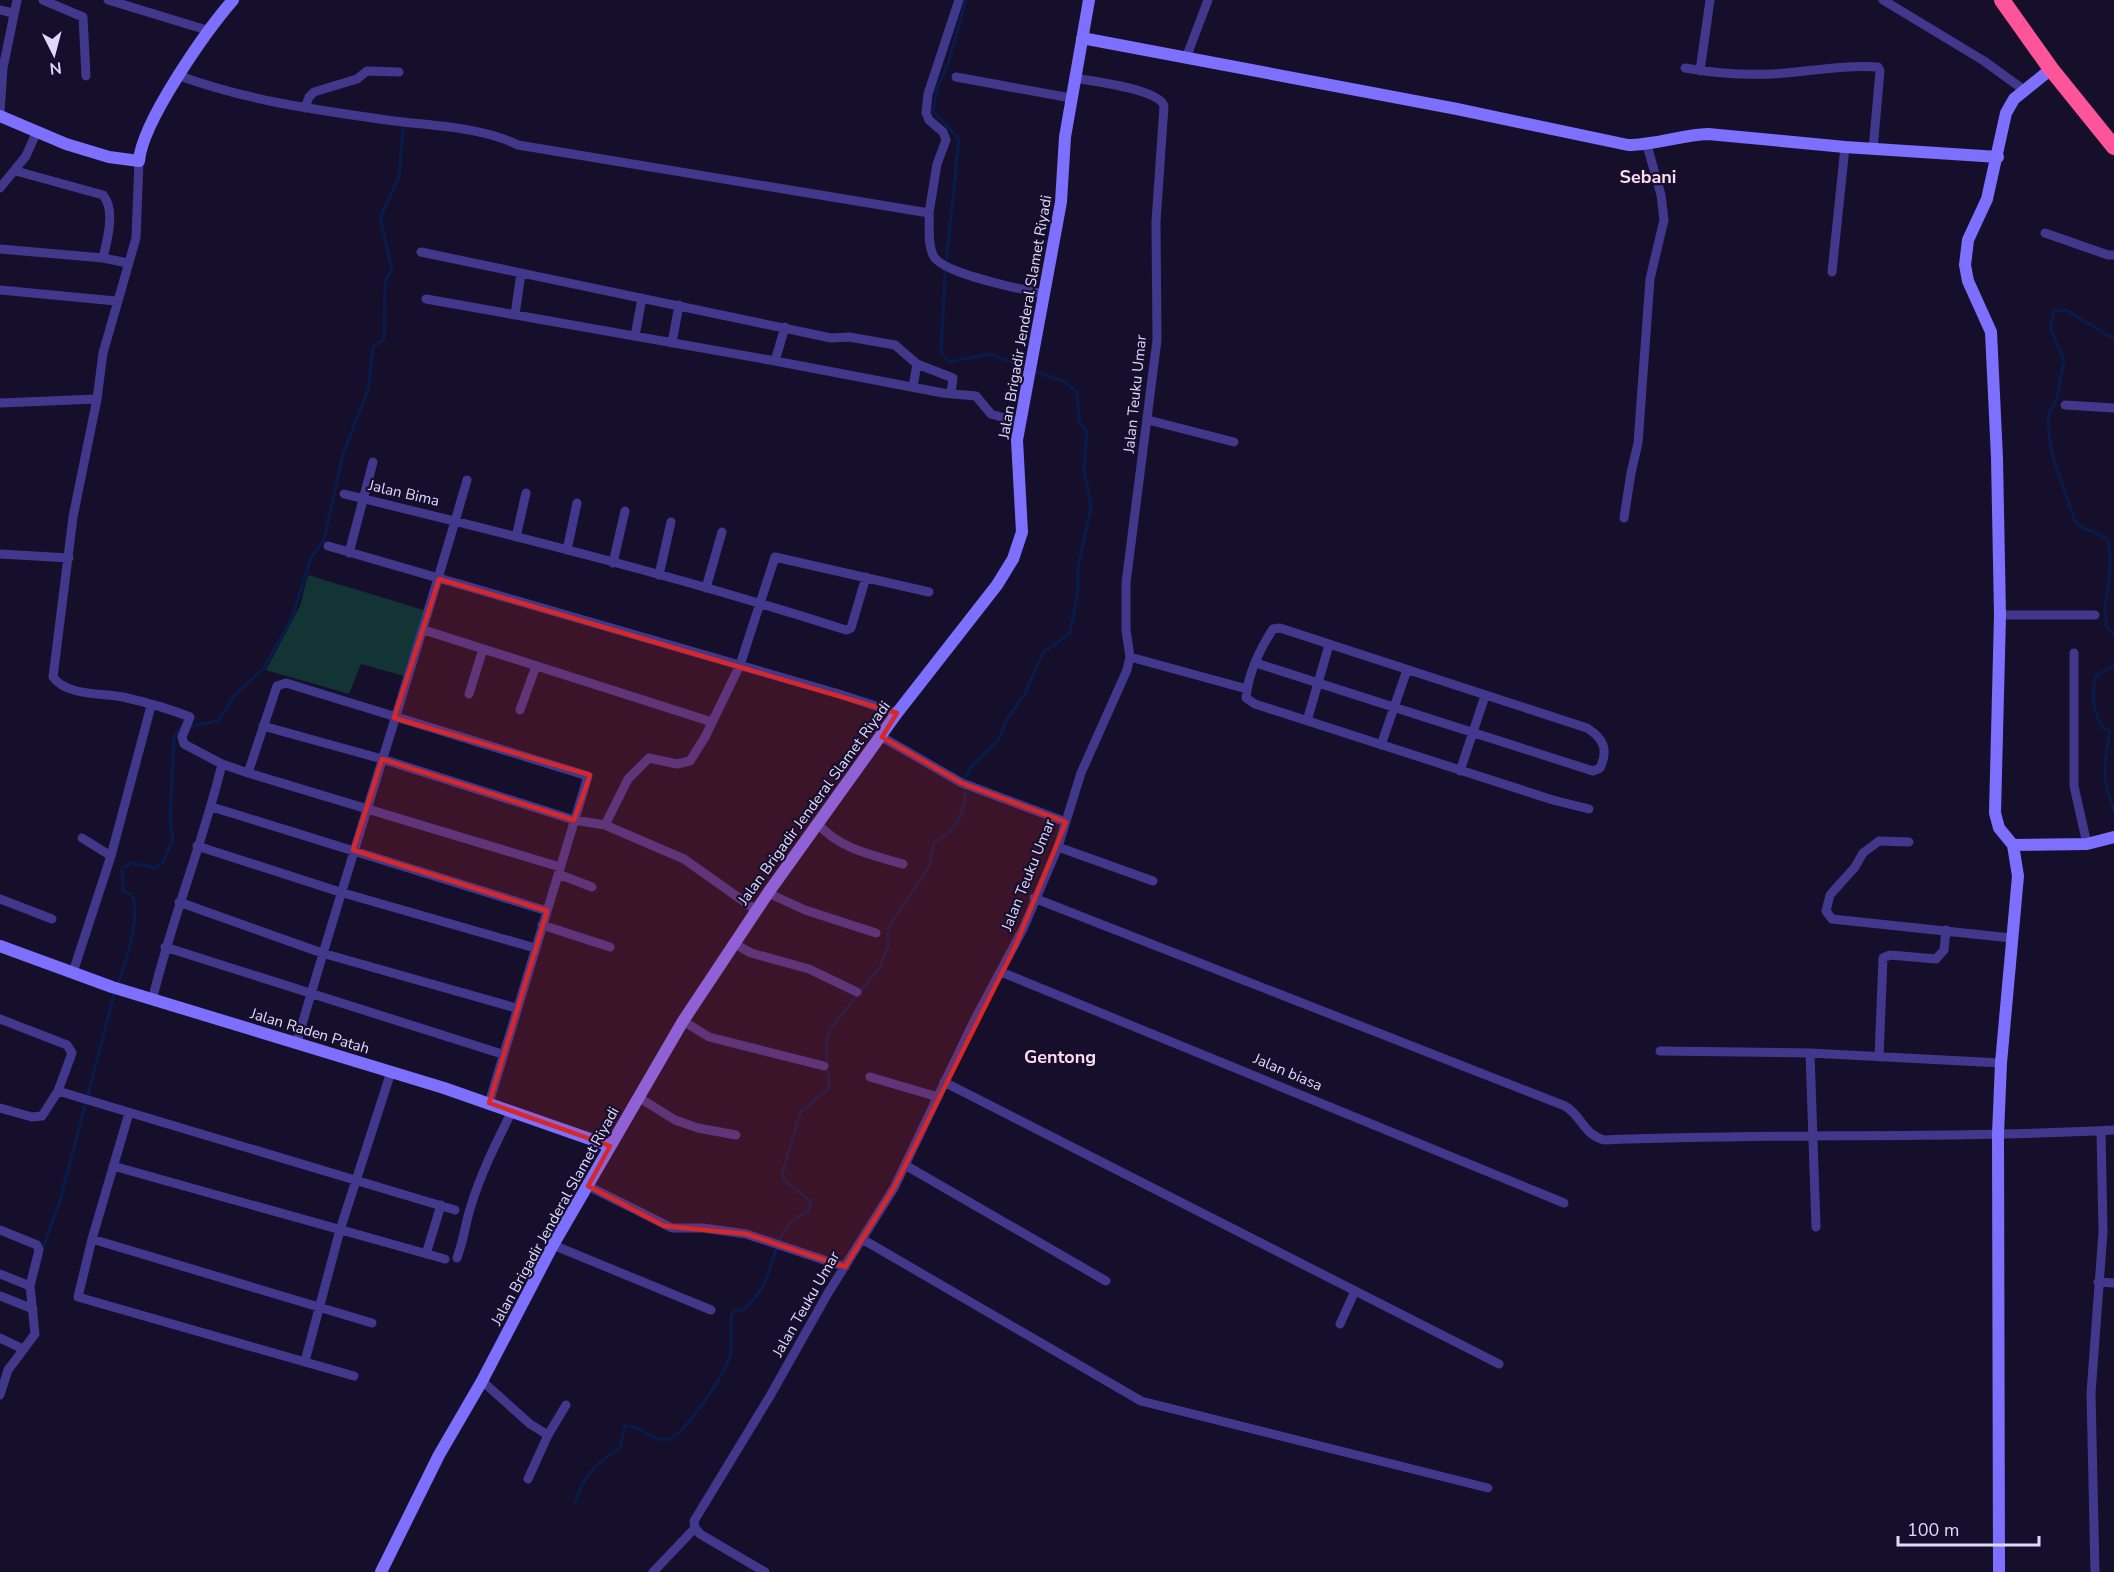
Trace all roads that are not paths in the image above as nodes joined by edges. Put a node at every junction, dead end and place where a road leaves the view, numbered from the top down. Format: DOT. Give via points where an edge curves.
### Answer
graph roads {
  1 [pos="17,0"];
  2 [pos="42,0"];
  3 [pos="108,0"];
  4 [pos="959,0"];
  5 [pos="1089,0"];
  6 [pos="1208,0"];
  7 [pos="1710,0"];
  8 [pos="1883,0"];
  9 [pos="2002,0"];
  10 [pos="228,1"];
  11 [pos="0,10"];
  12 [pos="13,14"];
  13 [pos="210,31"];
  14 [pos="1082,38"];
  15 [pos="1186,58"];
  16 [pos="1685,68"];
  17 [pos="2051,69"];
  18 [pos="1700,71"];
  19 [pos="399,72"];
  20 [pos="86,76"];
  21 [pos="180,76"];
  22 [pos="956,77"];
  23 [pos="1074,78"];
  24 [pos="2024,90"];
  25 [pos="1071,98"];
  26 [pos="304,108"];
  27 [pos="0,114"];
  28 [pos="37,131"];
  29 [pos="1647,145"];
  30 [pos="1845,147"];
  31 [pos="2114,147"];
  32 [pos="1873,148"];
  33 [pos="1998,157"];
  34 [pos="139,161"];
  35 [pos="16,171"];
  36 [pos="0,188"];
  37 [pos="929,213"];
  38 [pos="2046,233"];
  39 [pos="0,249"];
  40 [pos="421,252"];
  41 [pos="2114,255"];
  42 [pos="103,258"];
  43 [pos="128,263"];
  44 [pos="1832,272"];
  45 [pos="521,273"];
  46 [pos="0,290"];
  47 [pos="1043,294"];
  48 [pos="642,298"];
  49 [pos="426,299"];
  50 [pos="116,301"];
  51 [pos="679,306"];
  52 [pos="515,315"];
  53 [pos="785,327"];
  54 [pos="635,336"];
  55 [pos="672,343"];
  56 [pos="775,361"];
  57 [pos="917,364"];
  58 [pos="913,387"];
  59 [pos="951,394"];
  60 [pos="97,399"];
  61 [pos="0,403"];
  62 [pos="2065,405"];
  63 [pos="2114,408"];
  64 [pos="1148,420"];
  65 [pos="1020,423"];
  66 [pos="1234,442"];
  67 [pos="374,462"];
  68 [pos="467,480"];
  69 [pos="525,493"];
  70 [pos="344,494"];
  71 [pos="365,499"];
  72 [pos="578,503"];
  73 [pos="625,511"];
  74 [pos="1624,518"];
  75 [pos="456,520"];
  76 [pos="671,522"];
  77 [pos="722,532"];
  78 [pos="516,537"];
  79 [pos="328,546"];
  80 [pos="567,550"];
  81 [pos="349,553"];
  82 [pos="0,554"];
  83 [pos="69,558"];
  84 [pos="613,563"];
  85 [pos="659,575"];
  86 [pos="866,577"];
  87 [pos="439,579"];
  88 [pos="706,588"];
  89 [pos="929,592"];
  90 [pos="759,602"];
  91 [pos="2000,615"];
  92 [pos="2095,615"];
  93 [pos="424,630"];
  94 [pos="1329,645"];
  95 [pos="483,649"];
  96 [pos="2074,653"];
  97 [pos="1130,657"];
  98 [pos="1256,663"];
  99 [pos="740,665"];
  100 [pos="536,666"];
  101 [pos="1407,670"];
  102 [pos="1318,682"];
  103 [pos="1247,689"];
  104 [pos="469,694"];
  105 [pos="1485,696"];
  106 [pos="151,706"];
  107 [pos="1394,706"];
  108 [pos="520,710"];
  109 [pos="897,714"];
  110 [pos="394,718"];
  111 [pos="1306,721"];
  112 [pos="712,722"];
  113 [pos="263,726"];
  114 [pos="1474,732"];
  115 [pos="882,737"];
  116 [pos="1381,745"];
  117 [pos="382,759"];
  118 [pos="222,764"];
  119 [pos="1460,771"];
  120 [pos="248,773"];
  121 [pos="212,807"];
  122 [pos="1589,809"];
  123 [pos="366,810"];
  124 [pos="574,820"];
  125 [pos="1066,822"];
  126 [pos="818,824"];
  127 [pos="605,825"];
  128 [pos="2114,837"];
  129 [pos="82,838"];
  130 [pos="1908,842"];
  131 [pos="2087,844"];
  132 [pos="2013,845"];
  133 [pos="197,846"];
  134 [pos="1058,847"];
  135 [pos="353,850"];
  136 [pos="111,856"];
  137 [pos="903,864"];
  138 [pos="559,871"];
  139 [pos="1153,881"];
  140 [pos="592,887"];
  141 [pos="340,892"];
  142 [pos="768,893"];
  143 [pos="1034,898"];
  144 [pos="0,899"];
  145 [pos="179,902"];
  146 [pos="756,910"];
  147 [pos="547,911"];
  148 [pos="52,919"];
  149 [pos="542,926"];
  150 [pos="1946,930"];
  151 [pos="876,933"];
  152 [pos="2011,938"];
  153 [pos="733,943"];
  154 [pos="0,946"];
  155 [pos="610,946"];
  156 [pos="165,947"];
  157 [pos="535,948"];
  158 [pos="322,953"];
  159 [pos="73,972"];
  160 [pos="1001,972"];
  161 [pos="857,992"];
  162 [pos="311,993"];
  163 [pos="153,997"];
  164 [pos="516,1008"];
  165 [pos="0,1019"];
  166 [pos="683,1021"];
  167 [pos="297,1042"];
  168 [pos="1660,1051"];
  169 [pos="1810,1053"];
  170 [pos="502,1054"];
  171 [pos="1879,1057"];
  172 [pos="2001,1063"];
  173 [pos="824,1066"];
  174 [pos="391,1072"];
  175 [pos="870,1077"];
  176 [pos="944,1082"];
  177 [pos="58,1091"];
  178 [pos="638,1097"];
  179 [pos="938,1097"];
  180 [pos="489,1103"];
  181 [pos="0,1108"];
  182 [pos="512,1111"];
  183 [pos="129,1113"];
  184 [pos="2114,1130"];
  185 [pos="2101,1131"];
  186 [pos="1998,1134"];
  187 [pos="736,1135"];
  188 [pos="1812,1135"];
  189 [pos="610,1146"];
  190 [pos="905,1165"];
  191 [pos="113,1166"];
  192 [pos="356,1179"];
  193 [pos="588,1186"];
  194 [pos="1564,1203"];
  195 [pos="441,1205"];
  196 [pos="455,1210"];
  197 [pos="1816,1227"];
  198 [pos="0,1230"];
  199 [pos="340,1230"];
  200 [pos="2103,1232"];
  201 [pos="2114,1232"];
  202 [pos="92,1239"];
  203 [pos="862,1239"];
  204 [pos="553,1245"];
  205 [pos="426,1254"];
  206 [pos="457,1258"];
  207 [pos="445,1259"];
  208 [pos="845,1267"];
  209 [pos="0,1274"];
  210 [pos="1106,1281"];
  211 [pos="2098,1282"];
  212 [pos="2114,1283"];
  213 [pos="30,1286"];
  214 [pos="1355,1290"];
  215 [pos="0,1296"];
  216 [pos="318,1306"];
  217 [pos="33,1309"];
  218 [pos="711,1310"];
  219 [pos="372,1323"];
  220 [pos="1340,1324"];
  221 [pos="0,1338"];
  222 [pos="23,1349"];
  223 [pos="305,1361"];
  224 [pos="1499,1364"];
  225 [pos="354,1376"];
  226 [pos="2,1377"];
  227 [pos="483,1381"];
  228 [pos="0,1395"];
  229 [pos="566,1405"];
  230 [pos="548,1435"];
  231 [pos="528,1479"];
  232 [pos="1488,1488"];
  233 [pos="695,1528"];
  234 [pos="381,1572"];
  235 [pos="653,1572"];
  236 [pos="765,1572"];
  237 [pos="2000,1572"];
  238 [pos="2095,1572"];
  1 -- 12 [label="street"];
  2 -- 20 [label="street" via="83,17"];
  3 -- 13 [label="street"];
  4 -- 37 [label="street" via="926,104 929,120 946,140 937,164"];
  5 -- 14 [label="main road, Jalan Brigadir Jenderal Slamet Riyadi"];
  6 -- 15 [label="street"];
  7 -- 18 [label="street"];
  8 -- 24 [label="street"];
  9 -- 17 [label="highway"];
  10 -- 13 [label="main road"];
  11 -- 12 [label="street"];
  12 -- 27 [label="street"];
  13 -- 21 [label="main road"];
  14 -- 15 [label="main road"];
  14 -- 23 [label="main road, Jalan Brigadir Jenderal Slamet Riyadi"];
  15 -- 29 [label="main road" via="1628,145"];
  16 -- 18 [label="street"];
  17 -- 24 [label="main road"];
  17 -- 31 [label="highway"];
  18 -- 32 [label="street" via="1742,74 1878,67"];
  19 -- 26 [label="street" via="367,71 347,83 314,92"];
  21 -- 26 [label="street" via="213,88"];
  21 -- 34 [label="main road" via="143,138"];
  22 -- 25 [label="street"];
  23 -- 25 [label="main road, Jalan Brigadir Jenderal Slamet Riyadi"];
  23 -- 64 [label="street, Jalan Teuku Umar" via="1120,86 1164,102 1156,246 1157,340"];
  24 -- 33 [label="main road" via="2006,113"];
  25 -- 47 [label="main road, Jalan Brigadir Jenderal Slamet Riyadi" via="1063,154 1063,192"];
  26 -- 37 [label="street" via="503,137 518,145"];
  27 -- 28 [label="main road"];
  28 -- 34 [label="main road" via="94,153"];
  28 -- 35 [label="street"];
  29 -- 30 [label="main road" via="1688,134 1708,134"];
  29 -- 74 [label="street" via="1664,220 1650,279 1638,443"];
  30 -- 32 [label="main road"];
  30 -- 44 [label="street"];
  32 -- 33 [label="main road"];
  33 -- 91 [label="main road" via="1988,199 1968,240 1965,265 1991,332"];
  34 -- 43 [label="street" via="136,238"];
  35 -- 36 [label="street"];
  35 -- 42 [label="street" via="103,195 108,203"];
  37 -- 47 [label="street" via="931,249 939,262"];
  38 -- 41 [label="street"];
  39 -- 42 [label="street"];
  40 -- 45 [label="street"];
  42 -- 43 [label="street"];
  43 -- 50 [label="street"];
  45 -- 48 [label="street"];
  45 -- 52 [label="street"];
  46 -- 50 [label="street"];
  47 -- 65 [label="main road, Jalan Brigadir Jenderal Slamet Riyadi"];
  48 -- 51 [label="street"];
  48 -- 54 [label="street"];
  49 -- 52 [label="street"];
  50 -- 60 [label="street"];
  51 -- 53 [label="street"];
  51 -- 55 [label="street"];
  52 -- 54 [label="street"];
  53 -- 56 [label="street"];
  53 -- 57 [label="street" via="831,338 895,345"];
  54 -- 55 [label="street"];
  55 -- 56 [label="street"];
  56 -- 58 [label="street"];
  57 -- 58 [label="street"];
  57 -- 59 [label="street" via="953,378"];
  58 -- 59 [label="street"];
  59 -- 65 [label="street" via="976,396 991,414"];
  60 -- 61 [label="street"];
  60 -- 83 [label="street" via="77,491"];
  62 -- 63 [label="street"];
  64 -- 66 [label="street"];
  64 -- 97 [label="street, Jalan Teuku Umar" via="1126,583"];
  65 -- 109 [label="main road, Jalan Brigadir Jenderal Slamet Riyadi" via="1019,546 997,585"];
  67 -- 71 [label="street"];
  68 -- 75 [label="street"];
  69 -- 78 [label="street"];
  70 -- 71 [label="street, Jalan Bima"];
  71 -- 75 [label="street, Jalan Bima"];
  71 -- 81 [label="street"];
  72 -- 80 [label="street"];
  73 -- 84 [label="street"];
  75 -- 78 [label="street, Jalan Bima"];
  75 -- 87 [label="street"];
  76 -- 85 [label="street"];
  77 -- 88 [label="street"];
  78 -- 80 [label="street, Jalan Bima"];
  79 -- 81 [label="street"];
  80 -- 84 [label="street, Jalan Bima"];
  81 -- 87 [label="street"];
  82 -- 83 [label="street"];
  83 -- 106 [label="street" via="53,677 63,685"];
  84 -- 85 [label="street, Jalan Bima"];
  85 -- 88 [label="street, Jalan Bima"];
  86 -- 89 [label="street"];
  86 -- 90 [label="street" via="775,557"];
  86 -- 90 [label="street, Jalan Bima" via="849,630"];
  87 -- 93 [label="street"];
  87 -- 99 [label="street"];
  88 -- 90 [label="street, Jalan Bima"];
  90 -- 99 [label="street"];
  91 -- 92 [label="street"];
  91 -- 132 [label="main road" via="1995,821"];
  93 -- 95 [label="street"];
  93 -- 110 [label="street"];
  94 -- 98 [label="street" via="1273,629"];
  94 -- 101 [label="street"];
  94 -- 102 [label="street"];
  95 -- 100 [label="street"];
  95 -- 104 [label="street"];
  96 -- 131 [label="street" via="2074,786"];
  97 -- 103 [label="street"];
  97 -- 125 [label="street, Jalan Teuku Umar" via="1124,679 1081,773"];
  98 -- 102 [label="street"];
  98 -- 103 [label="street"];
  99 -- 109 [label="street"];
  99 -- 112 [label="street"];
  100 -- 108 [label="street"];
  100 -- 112 [label="street"];
  101 -- 105 [label="street"];
  101 -- 107 [label="street"];
  102 -- 107 [label="street"];
  102 -- 111 [label="street"];
  103 -- 111 [label="street" via="1246,698 1255,704"];
  105 -- 114 [label="street"];
  105 -- 114 [label="street" via="1587,728 1604,744 1604,760 1600,768 1586,770 1572,762"];
  106 -- 118 [label="street" via="189,724 182,737 184,744"];
  106 -- 136 [label="street"];
  107 -- 114 [label="street"];
  107 -- 116 [label="street"];
  109 -- 115 [label="main road, Jalan Brigadir Jenderal Slamet Riyadi"];
  110 -- 113 [label="street" via="282,683 277,686"];
  110 -- 117 [label="street"];
  110 -- 124 [label="street" via="585,774 588,779"];
  111 -- 116 [label="street"];
  112 -- 127 [label="street" via="690,761 673,763 653,757 645,760 628,779"];
  113 -- 117 [label="street"];
  113 -- 120 [label="street"];
  114 -- 119 [label="street"];
  115 -- 125 [label="street" via="962,783"];
  115 -- 126 [label="main road, Jalan Brigadir Jenderal Slamet Riyadi"];
  116 -- 119 [label="street"];
  117 -- 123 [label="street"];
  117 -- 124 [label="street"];
  118 -- 120 [label="street"];
  118 -- 121 [label="street"];
  119 -- 122 [label="street"];
  120 -- 123 [label="street"];
  121 -- 133 [label="street"];
  121 -- 135 [label="street"];
  123 -- 135 [label="street"];
  123 -- 138 [label="street"];
  124 -- 127 [label="street"];
  124 -- 138 [label="street"];
  125 -- 134 [label="street, Jalan Teuku Umar"];
  126 -- 137 [label="street" via="829,836 855,850"];
  126 -- 142 [label="main road, Jalan Brigadir Jenderal Slamet Riyadi"];
  127 -- 146 [label="street" via="684,859"];
  128 -- 131 [label="main road"];
  129 -- 136 [label="street"];
  130 -- 150 [label="street" via="1879,841 1863,853 1830,895 1827,911 1832,919"];
  131 -- 132 [label="main road"];
  132 -- 152 [label="main road" via="2018,888"];
  133 -- 141 [label="street"];
  133 -- 145 [label="street"];
  134 -- 139 [label="street"];
  134 -- 143 [label="street, Jalan Teuku Umar"];
  135 -- 141 [label="street"];
  135 -- 147 [label="street"];
  136 -- 159 [label="street"];
  138 -- 140 [label="street"];
  138 -- 147 [label="street"];
  141 -- 157 [label="street"];
  141 -- 158 [label="street"];
  142 -- 146 [label="main road, Jalan Brigadir Jenderal Slamet Riyadi"];
  142 -- 151 [label="street"];
  143 -- 160 [label="street, Jalan Teuku Umar"];
  143 -- 188 [label="street" via="1565,1106 1595,1138"];
  144 -- 148 [label="street"];
  145 -- 156 [label="street"];
  145 -- 158 [label="street"];
  146 -- 153 [label="main road, Jalan Brigadir Jenderal Slamet Riyadi"];
  147 -- 149 [label="street"];
  149 -- 155 [label="street"];
  149 -- 157 [label="street"];
  150 -- 152 [label="street"];
  150 -- 171 [label="street" via="1944,950 1936,959 1890,955 1883,958"];
  152 -- 172 [label="main road"];
  153 -- 161 [label="street" via="751,953 809,969"];
  153 -- 166 [label="main road, Jalan Brigadir Jenderal Slamet Riyadi"];
  154 -- 159 [label="main road, Jalan Raden Patah"];
  156 -- 162 [label="street"];
  156 -- 163 [label="street"];
  157 -- 164 [label="street"];
  158 -- 162 [label="street"];
  158 -- 164 [label="street"];
  159 -- 163 [label="main road, Jalan Raden Patah" via="117,989"];
  160 -- 176 [label="street, Jalan Teuku Umar"];
  160 -- 194 [label="street, Jalan biasa"];
  162 -- 167 [label="street"];
  162 -- 170 [label="street"];
  163 -- 167 [label="main road, Jalan Raden Patah"];
  164 -- 170 [label="street"];
  165 -- 177 [label="street" via="70,1047 72,1053"];
  166 -- 173 [label="street" via="709,1037"];
  166 -- 178 [label="main road, Jalan Brigadir Jenderal Slamet Riyadi"];
  167 -- 174 [label="main road, Jalan Raden Patah"];
  168 -- 169 [label="street"];
  169 -- 171 [label="street"];
  169 -- 188 [label="street"];
  170 -- 180 [label="street"];
  171 -- 172 [label="street"];
  172 -- 186 [label="main road"];
  174 -- 180 [label="main road, Jalan Raden Patah"];
  174 -- 192 [label="street"];
  175 -- 179 [label="street"];
  176 -- 179 [label="street, Jalan Teuku Umar"];
  176 -- 214 [label="street"];
  177 -- 181 [label="street" via="42,1116"];
  177 -- 183 [label="street"];
  178 -- 187 [label="street" via="675,1120"];
  178 -- 189 [label="main road, Jalan Brigadir Jenderal Slamet Riyadi"];
  179 -- 190 [label="street, Jalan Teuku Umar"];
  180 -- 182 [label="main road, Jalan Raden Patah"];
  182 -- 189 [label="main road, Jalan Raden Patah"];
  182 -- 206 [label="street" via="489,1157"];
  183 -- 191 [label="street"];
  183 -- 192 [label="street"];
  184 -- 185 [label="street"];
  185 -- 186 [label="street"];
  185 -- 200 [label="street"];
  186 -- 188 [label="street"];
  186 -- 237 [label="main road"];
  188 -- 197 [label="street"];
  189 -- 193 [label="main road, Jalan Brigadir Jenderal Slamet Riyadi"];
  190 -- 203 [label="street, Jalan Teuku Umar"];
  190 -- 210 [label="street"];
  191 -- 199 [label="street"];
  191 -- 202 [label="street"];
  192 -- 195 [label="street"];
  192 -- 199 [label="street"];
  193 -- 204 [label="main road, Jalan Brigadir Jenderal Slamet Riyadi"];
  193 -- 208 [label="street" via="672,1228 746,1234"];
  195 -- 196 [label="street"];
  195 -- 205 [label="street"];
  198 -- 213 [label="street" via="39,1247"];
  199 -- 205 [label="street"];
  199 -- 216 [label="street"];
  200 -- 201 [label="street"];
  200 -- 211 [label="street"];
  202 -- 216 [label="street"];
  202 -- 223 [label="street" via="77,1293 80,1299"];
  203 -- 208 [label="street, Jalan Teuku Umar"];
  203 -- 232 [label="street" via="1141,1401"];
  204 -- 218 [label="street"];
  204 -- 227 [label="main road, Jalan Brigadir Jenderal Slamet Riyadi"];
  205 -- 207 [label="street"];
  208 -- 233 [label="street, Jalan Teuku Umar" via="694,1521"];
  209 -- 213 [label="street"];
  211 -- 212 [label="street"];
  211 -- 238 [label="street" via="2091,1393"];
  213 -- 217 [label="street"];
  214 -- 220 [label="street"];
  214 -- 224 [label="street"];
  215 -- 217 [label="street"];
  216 -- 219 [label="street"];
  216 -- 223 [label="street"];
  217 -- 222 [label="street" via="35,1334"];
  221 -- 222 [label="street"];
  222 -- 226 [label="street"];
  223 -- 225 [label="street"];
  226 -- 228 [label="street"];
  227 -- 230 [label="street" via="530,1424"];
  227 -- 234 [label="main road, Jalan Brigadir Jenderal Slamet Riyadi" via="439,1455"];
  229 -- 230 [label="street"];
  230 -- 231 [label="street"];
  233 -- 235 [label="street"];
  233 -- 236 [label="street"];
}
